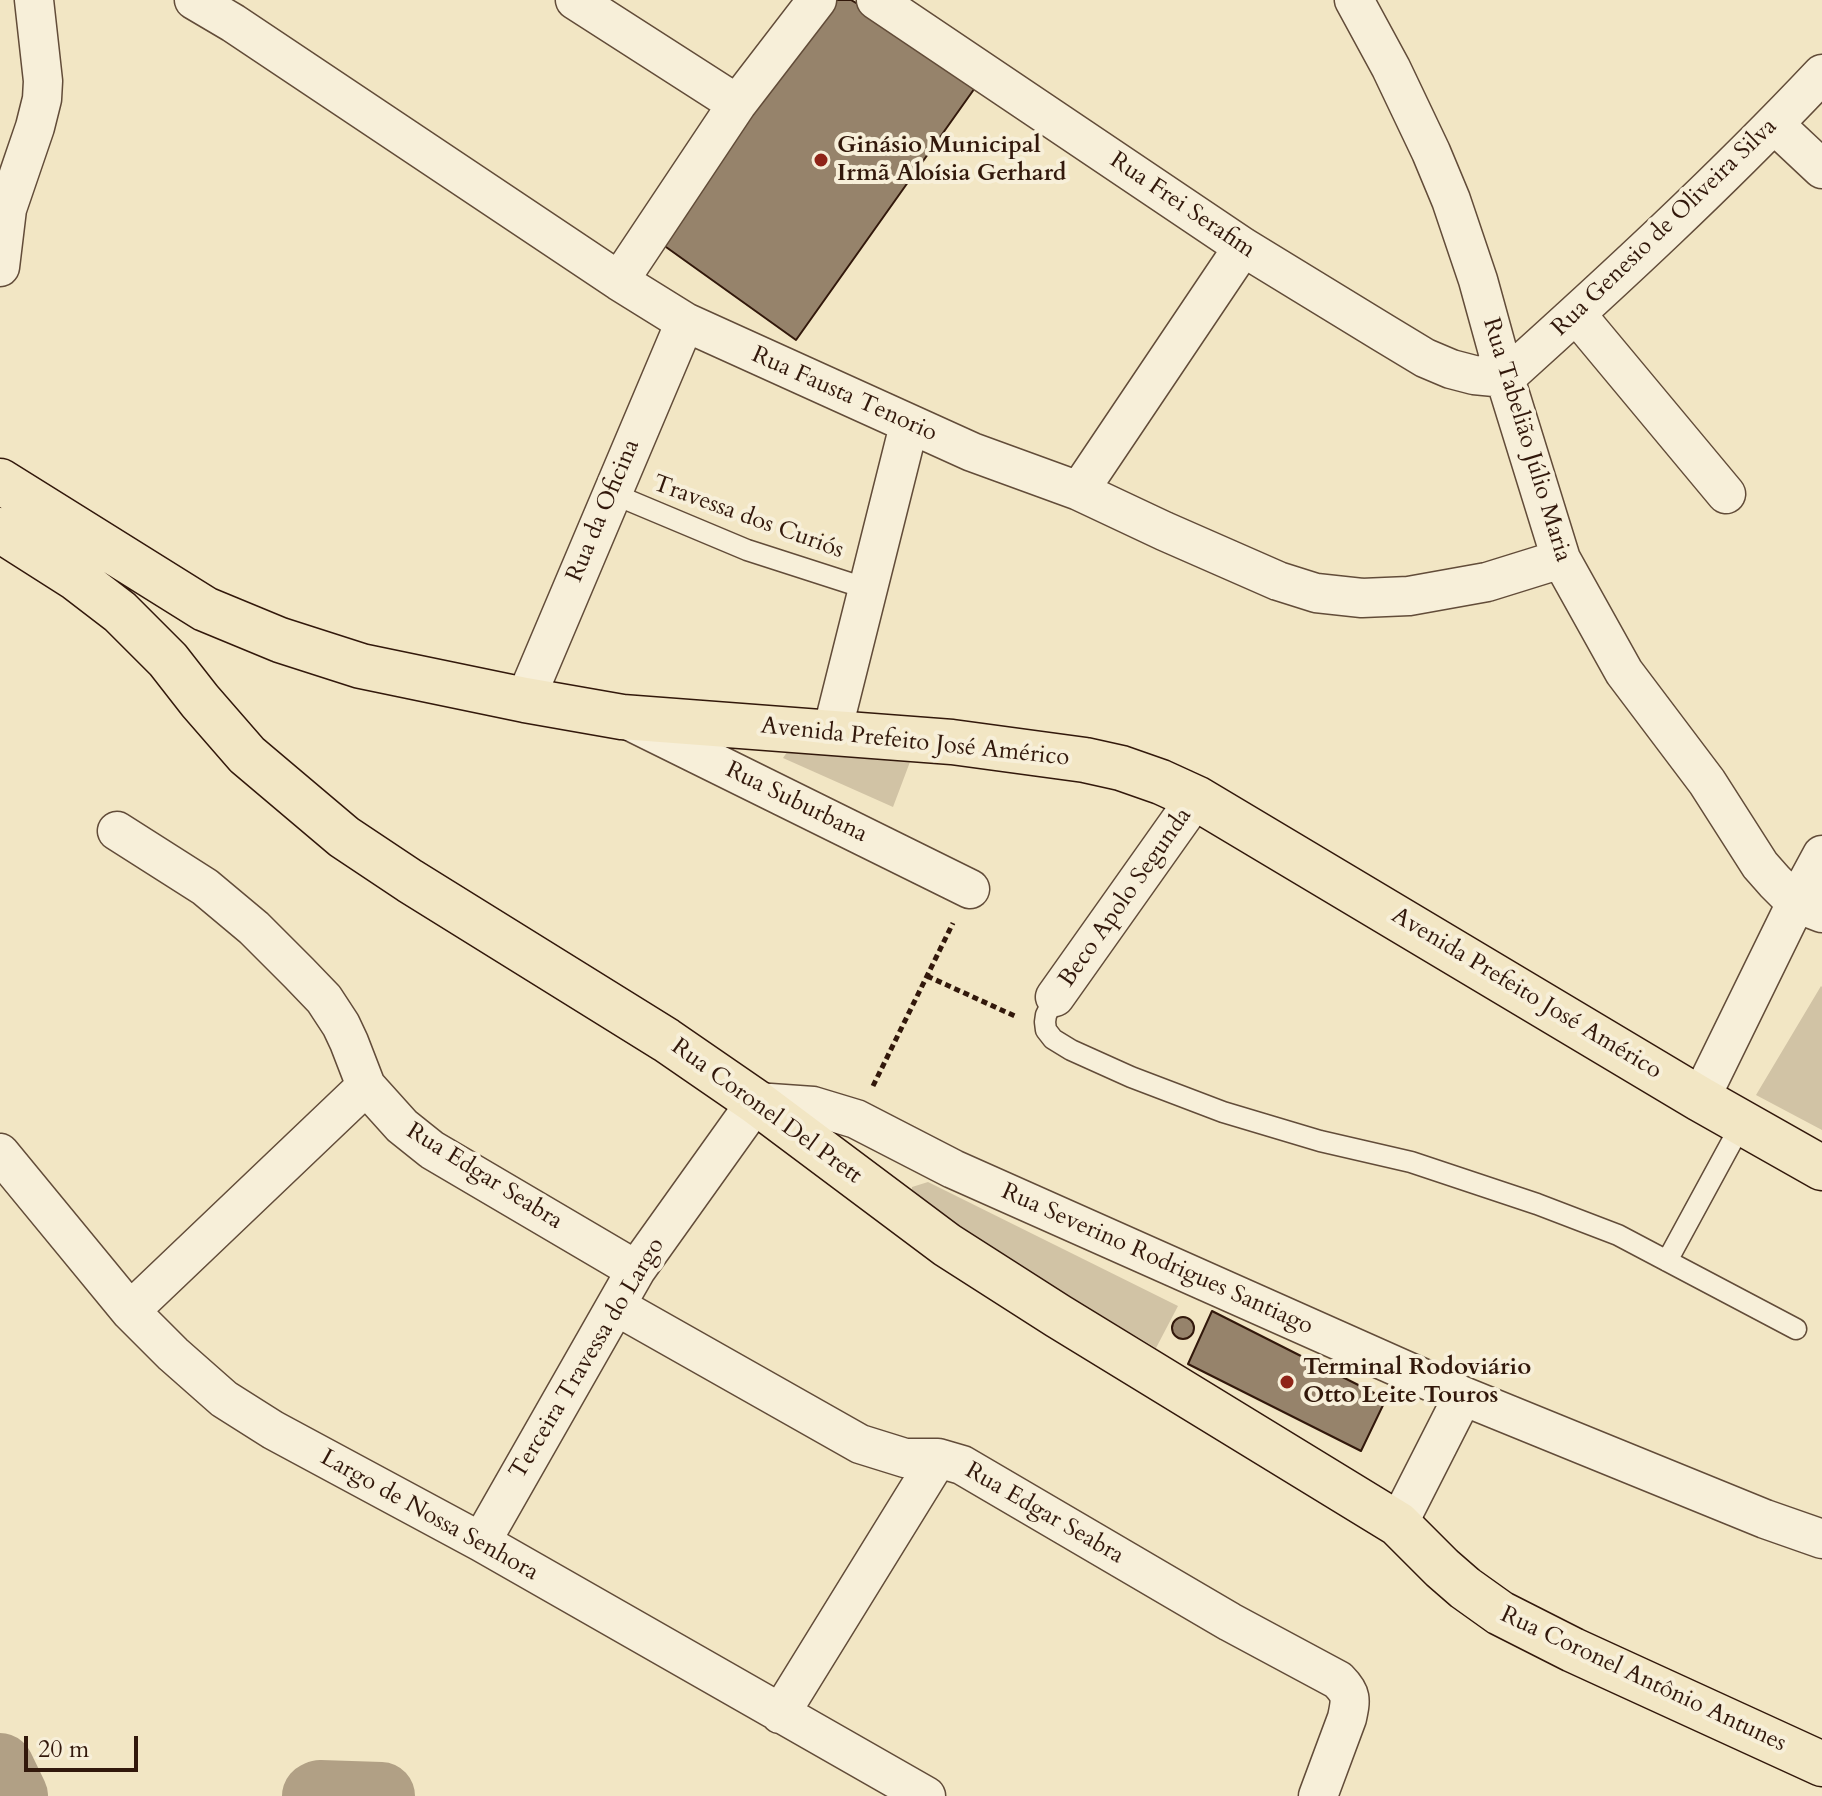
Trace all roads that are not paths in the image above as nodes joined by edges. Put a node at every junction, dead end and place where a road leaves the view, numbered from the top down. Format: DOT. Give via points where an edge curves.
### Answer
graph roads {
  1 [pos="34,0"];
  2 [pos="194,0"];
  3 [pos="575,0"];
  4 [pos="817,0"];
  5 [pos="876,0"];
  6 [pos="1354,0"];
  7 [pos="1822,74"];
  8 [pos="737,104"];
  9 [pos="1774,124"];
  10 [pos="1822,169"];
  11 [pos="1243,247"];
  12 [pos="0,267"];
  13 [pos="619,281"];
  14 [pos="1576,314"];
  15 [pos="685,322"];
  16 [pos="1505,378"];
  17 [pos="909,425"];
  18 [pos="0,481"];
  19 [pos="1079,491"];
  20 [pos="611,493"];
  21 [pos="1726,494"];
  22 [pos="0,530"];
  23 [pos="1561,559"];
  24 [pos="868,589"];
  25 [pos="525,700"];
  26 [pos="622,717"];
  27 [pos="832,732"];
  28 [pos="1196,798"];
  29 [pos="117,831"];
  30 [pos="1822,855"];
  31 [pos="970,889"];
  32 [pos="1809,908"];
  33 [pos="1051,1014"];
  34 [pos="366,1086"];
  35 [pos="1700,1099"];
  36 [pos="756,1102"];
  37 [pos="1742,1123"];
  38 [pos="0,1153"];
  39 [pos="1822,1168"];
  40 [pos="1667,1261"];
  41 [pos="636,1270"];
  42 [pos="616,1306"];
  43 [pos="130,1311"];
  44 [pos="1796,1329"];
  45 [pos="1463,1396"];
  46 [pos="938,1458"];
  47 [pos="1398,1524"];
  48 [pos="1822,1539"];
  49 [pos="481,1542"];
  50 [pos="780,1714"];
  51 [pos="1822,1764"];
  52 [pos="1318,1795"];
  53 [pos="926,1796"];
  1 -- 12 [label="street" via="42,99 7,209"];
  2 -- 13 [label="street, Rua Fausta Tenorio"];
  3 -- 8 [label="street"];
  4 -- 8 [label="street"];
  5 -- 11 [label="street, Rua Frei Serafim"];
  6 -- 16 [label="street, Rua Tabelião Júlio Maria" via="1451,200"];
  7 -- 9 [label="street, Rua Genesio de Oliveira Silva"];
  8 -- 13 [label="street"];
  9 -- 10 [label="street"];
  9 -- 14 [label="street, Rua Genesio de Oliveira Silva"];
  11 -- 16 [label="street, Rua Frei Serafim" via="1425,358 1474,375"];
  11 -- 19 [label="street"];
  13 -- 15 [label="street, Rua Fausta Tenorio"];
  14 -- 16 [label="street, Rua Genesio de Oliveira Silva"];
  14 -- 21 [label="street"];
  15 -- 17 [label="street, Rua Fausta Tenorio"];
  15 -- 20 [label="street, Rua da Oficina"];
  16 -- 23 [label="street, Rua Tabelião Júlio Maria"];
  17 -- 19 [label="street, Rua Fausta Tenorio"];
  17 -- 24 [label="street"];
  18 -- 25 [label="main road, Avenida Prefeito José Américo" via="205,609 361,666"];
  19 -- 23 [label="street, Rua Fausta Tenorio" via="1264,575 1316,593 1409,596 1487,582"];
  20 -- 24 [label="lane, Travessa dos Curiós" via="747,550"];
  20 -- 25 [label="street, Rua da Oficina"];
  22 -- 36 [label="main road, Rua Coronel Del Prett" via="120,612 168,660 247,755 344,837"];
  23 -- 32 [label="street, Rua Tabelião Júlio Maria" via="1624,672 1707,782 1760,865"];
  24 -- 27 [label="street"];
  25 -- 26 [label="main road, Avenida Prefeito José Américo"];
  26 -- 27 [label="main road, Avenida Prefeito José Américo"];
  26 -- 31 [label="street, Rua Suburbana"];
  27 -- 28 [label="main road, Avenida Prefeito José Américo" via="1085,760 1121,768"];
  28 -- 33 [label="street, Beco Apolo Segunda"];
  28 -- 35 [label="main road, Avenida Prefeito José Américo"];
  29 -- 34 [label="street, Rua Edgar Seabra" via="205,887 299,973 341,1025"];
  30 -- 32 [label="street"];
  32 -- 35 [label="street"];
  33 -- 40 [label="lane" via="1053,1039 1131,1077 1223,1112 1411,1162 1537,1204 1618,1235"];
  34 -- 41 [label="street, Rua Edgar Seabra" via="432,1150"];
  34 -- 43 [label="street"];
  35 -- 37 [label="main road, Avenida Prefeito José Américo"];
  36 -- 41 [label="street, Terceira Travessa do Largo"];
  36 -- 45 [label="street, Rua Severino Rodrigues Santiago" via="813,1106 856,1119 953,1169"];
  36 -- 47 [label="main road, Rua Coronel Del Prett" via="947,1245"];
  37 -- 39 [label="main road, Avenida Prefeito José Américo"];
  37 -- 40 [label="lane"];
  38 -- 43 [label="street, Largo de Nossa Senhora"];
  40 -- 44 [label="lane"];
  41 -- 42 [label="street, Terceira Travessa do Largo"];
  42 -- 46 [label="street, Rua Edgar Seabra" via="860,1444 905,1458"];
  42 -- 49 [label="street, Terceira Travessa do Largo"];
  43 -- 49 [label="street, Largo de Nossa Senhora" via="224,1399"];
  45 -- 47 [label="street"];
  45 -- 48 [label="street, Rua Severino Rodrigues Santiago"];
  46 -- 50 [label="street"];
  46 -- 52 [label="street, Rua Edgar Seabra" via="962,1465 1338,1680 1348,1689 1350,1705"];
  47 -- 51 [label="main road, Rua Coronel Antônio Antunes" via="1442,1568 1500,1613"];
  49 -- 50 [label="street, Largo de Nossa Senhora"];
  50 -- 53 [label="street, Largo de Nossa Senhora"];
}
